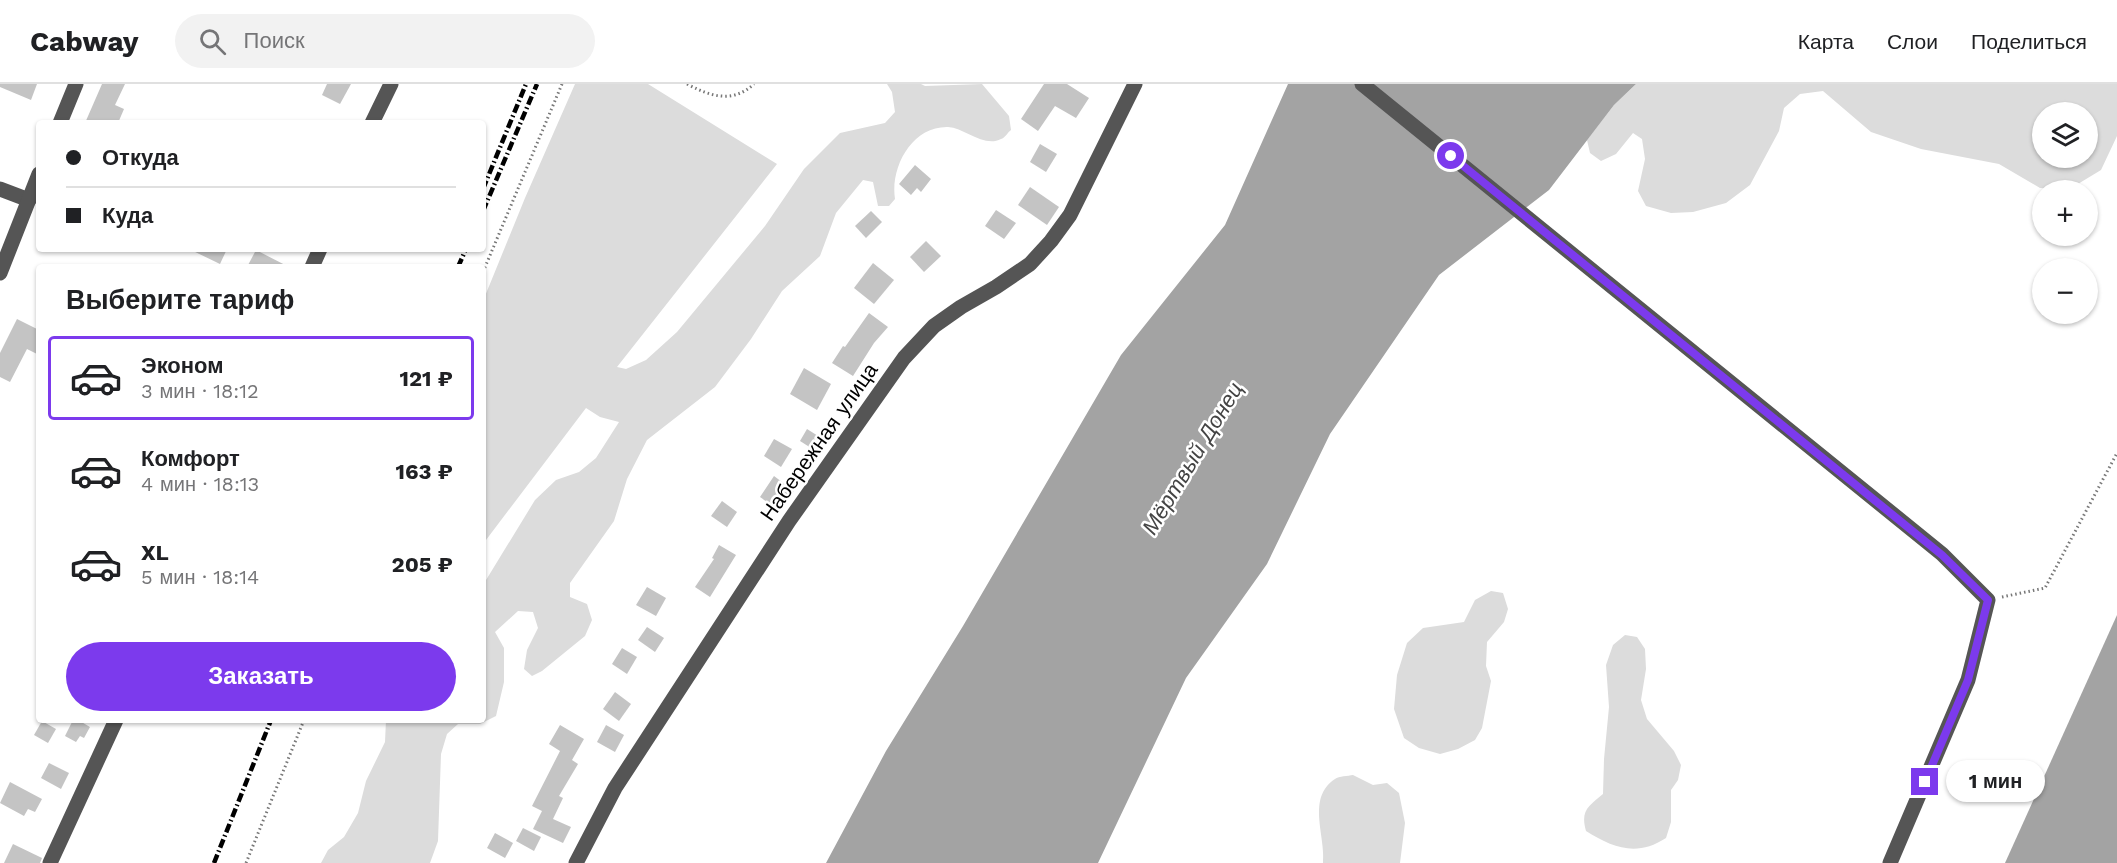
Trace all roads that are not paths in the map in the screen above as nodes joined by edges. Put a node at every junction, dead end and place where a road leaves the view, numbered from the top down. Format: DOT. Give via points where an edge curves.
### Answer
graph roads {
  1 [pos="76,84"];
  2 [pos="391,84"];
  3 [pos="1135,84"];
  4 [pos="1362,84"];
  5 [pos="61,120"];
  6 [pos="373,120"];
  7 [pos="36,181"];
  8 [pos="0,189"];
  9 [pos="28,200"];
  10 [pos="0,273"];
  11 [pos="115,723"];
  12 [pos="50,863"];
  13 [pos="576,863"];
  14 [pos="1890,863"];
  1 -- 5 [label="street"];
  2 -- 6 [label="street"];
  3 -- 13 [label="street, Набережная улица" via="1070,215 1051,241 1030,264 934,326 904,358 789,521 615,788"];
  4 -- 14 [label="street" via="1942,555 1988,600 1968,680"];
  7 -- 9 [label="street"];
  8 -- 9 [label="street"];
  9 -- 10 [label="street"];
  11 -- 12 [label="street"];
}
